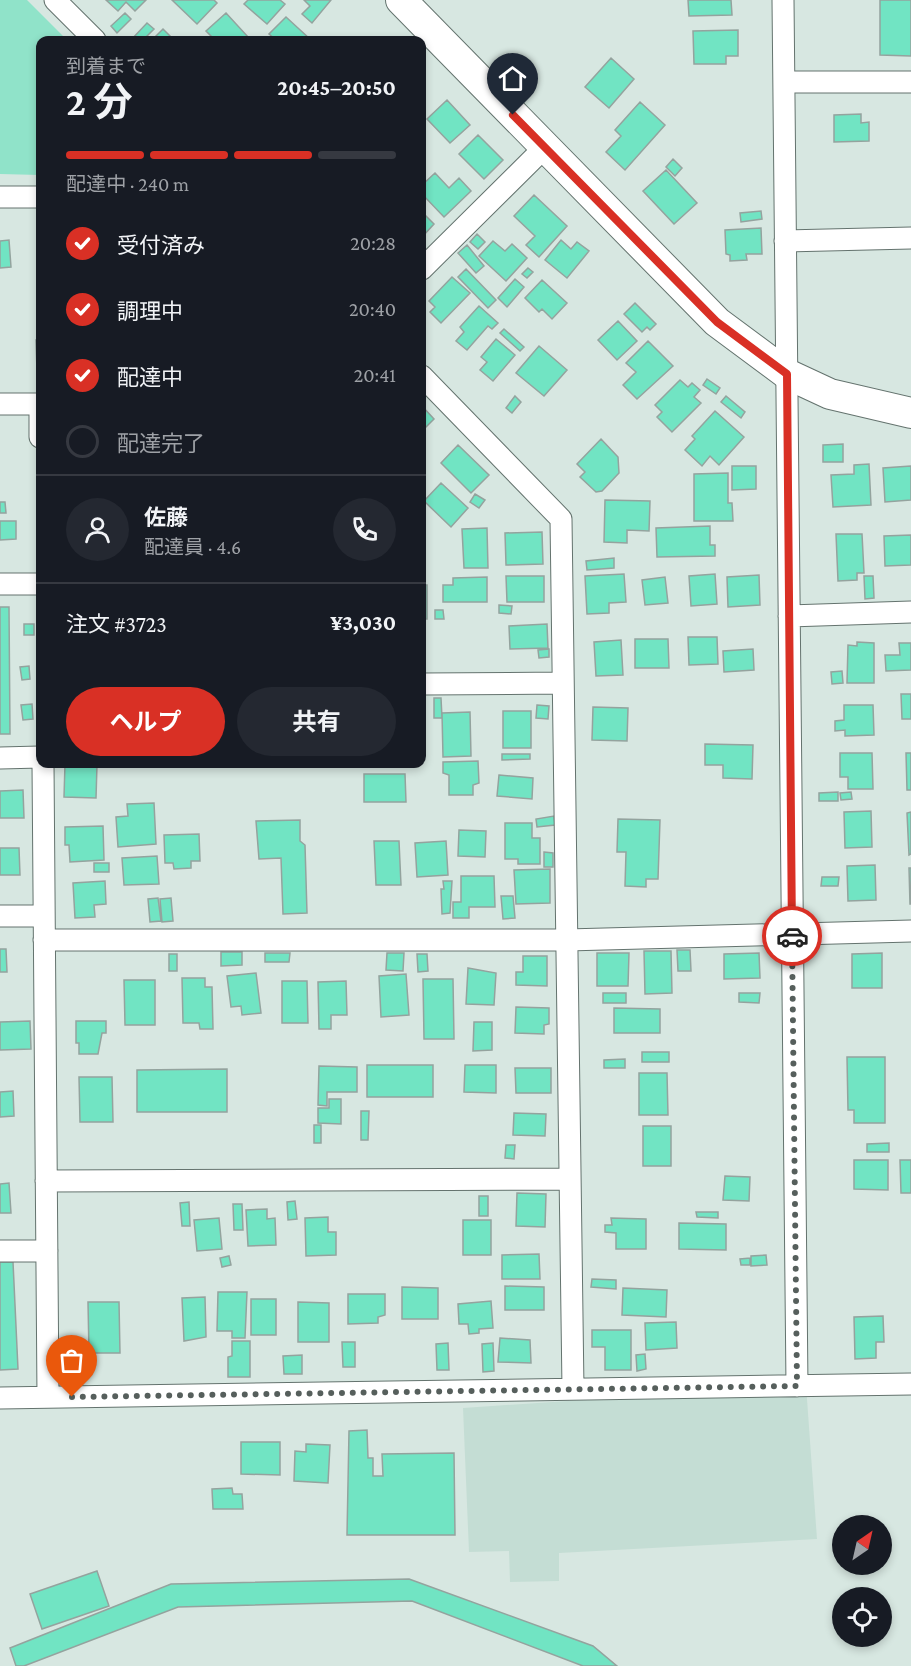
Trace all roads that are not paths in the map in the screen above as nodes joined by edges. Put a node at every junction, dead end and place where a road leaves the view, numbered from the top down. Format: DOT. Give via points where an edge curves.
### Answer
graph roads {
  1 [pos="55,0"];
  2 [pos="401,0"];
  3 [pos="783,0"];
  4 [pos="91,36"];
  5 [pos="784,82"];
  6 [pos="911,82"];
  7 [pos="545,147"];
  8 [pos="0,197"];
  9 [pos="36,197"];
  10 [pos="911,238"];
  11 [pos="785,241"];
  12 [pos="426,265"];
  13 [pos="787,374"];
  14 [pos="426,380"];
  15 [pos="0,404"];
  16 [pos="36,404"];
  17 [pos="911,413"];
  18 [pos="0,584"];
  19 [pos="36,584"];
  20 [pos="911,612"];
  21 [pos="789,616"];
  22 [pos="563,683"];
  23 [pos="426,684"];
  24 [pos="36,757"];
  25 [pos="0,758"];
  26 [pos="43,768"];
  27 [pos="0,916"];
  28 [pos="44,916"];
  29 [pos="911,931"];
  30 [pos="792,936"];
  31 [pos="44,940"];
  32 [pos="567,940"];
  33 [pos="570,1179"];
  34 [pos="46,1181"];
  35 [pos="0,1251"];
  36 [pos="46,1251"];
  37 [pos="911,1384"];
  38 [pos="797,1386"];
  39 [pos="573,1389"];
  40 [pos="48,1397"];
  41 [pos="0,1398"];
  1 -- 4 [label="street"];
  2 -- 7 [label="street"];
  3 -- 5 [label="street"];
  5 -- 6 [label="street"];
  5 -- 11 [label="street"];
  7 -- 12 [label="street"];
  7 -- 13 [label="street" via="717,322"];
  8 -- 9 [label="street"];
  10 -- 11 [label="street"];
  11 -- 13 [label="street"];
  13 -- 17 [label="street" via="830,394"];
  13 -- 21 [label="street"];
  14 -- 22 [label="street" via="561,519"];
  15 -- 16 [label="street"];
  18 -- 19 [label="street"];
  20 -- 21 [label="street"];
  21 -- 30 [label="street"];
  22 -- 23 [label="street"];
  22 -- 32 [label="street"];
  24 -- 25 [label="street"];
  26 -- 28 [label="street"];
  27 -- 28 [label="street"];
  28 -- 31 [label="street"];
  29 -- 30 [label="street"];
  30 -- 32 [label="street"];
  30 -- 38 [label="street"];
  31 -- 32 [label="street"];
  31 -- 34 [label="street"];
  32 -- 33 [label="street"];
  33 -- 34 [label="street"];
  33 -- 39 [label="street"];
  34 -- 36 [label="street"];
  35 -- 36 [label="street"];
  36 -- 40 [label="street"];
  37 -- 38 [label="street"];
  38 -- 39 [label="street"];
  39 -- 40 [label="street"];
  40 -- 41 [label="street"];
}
